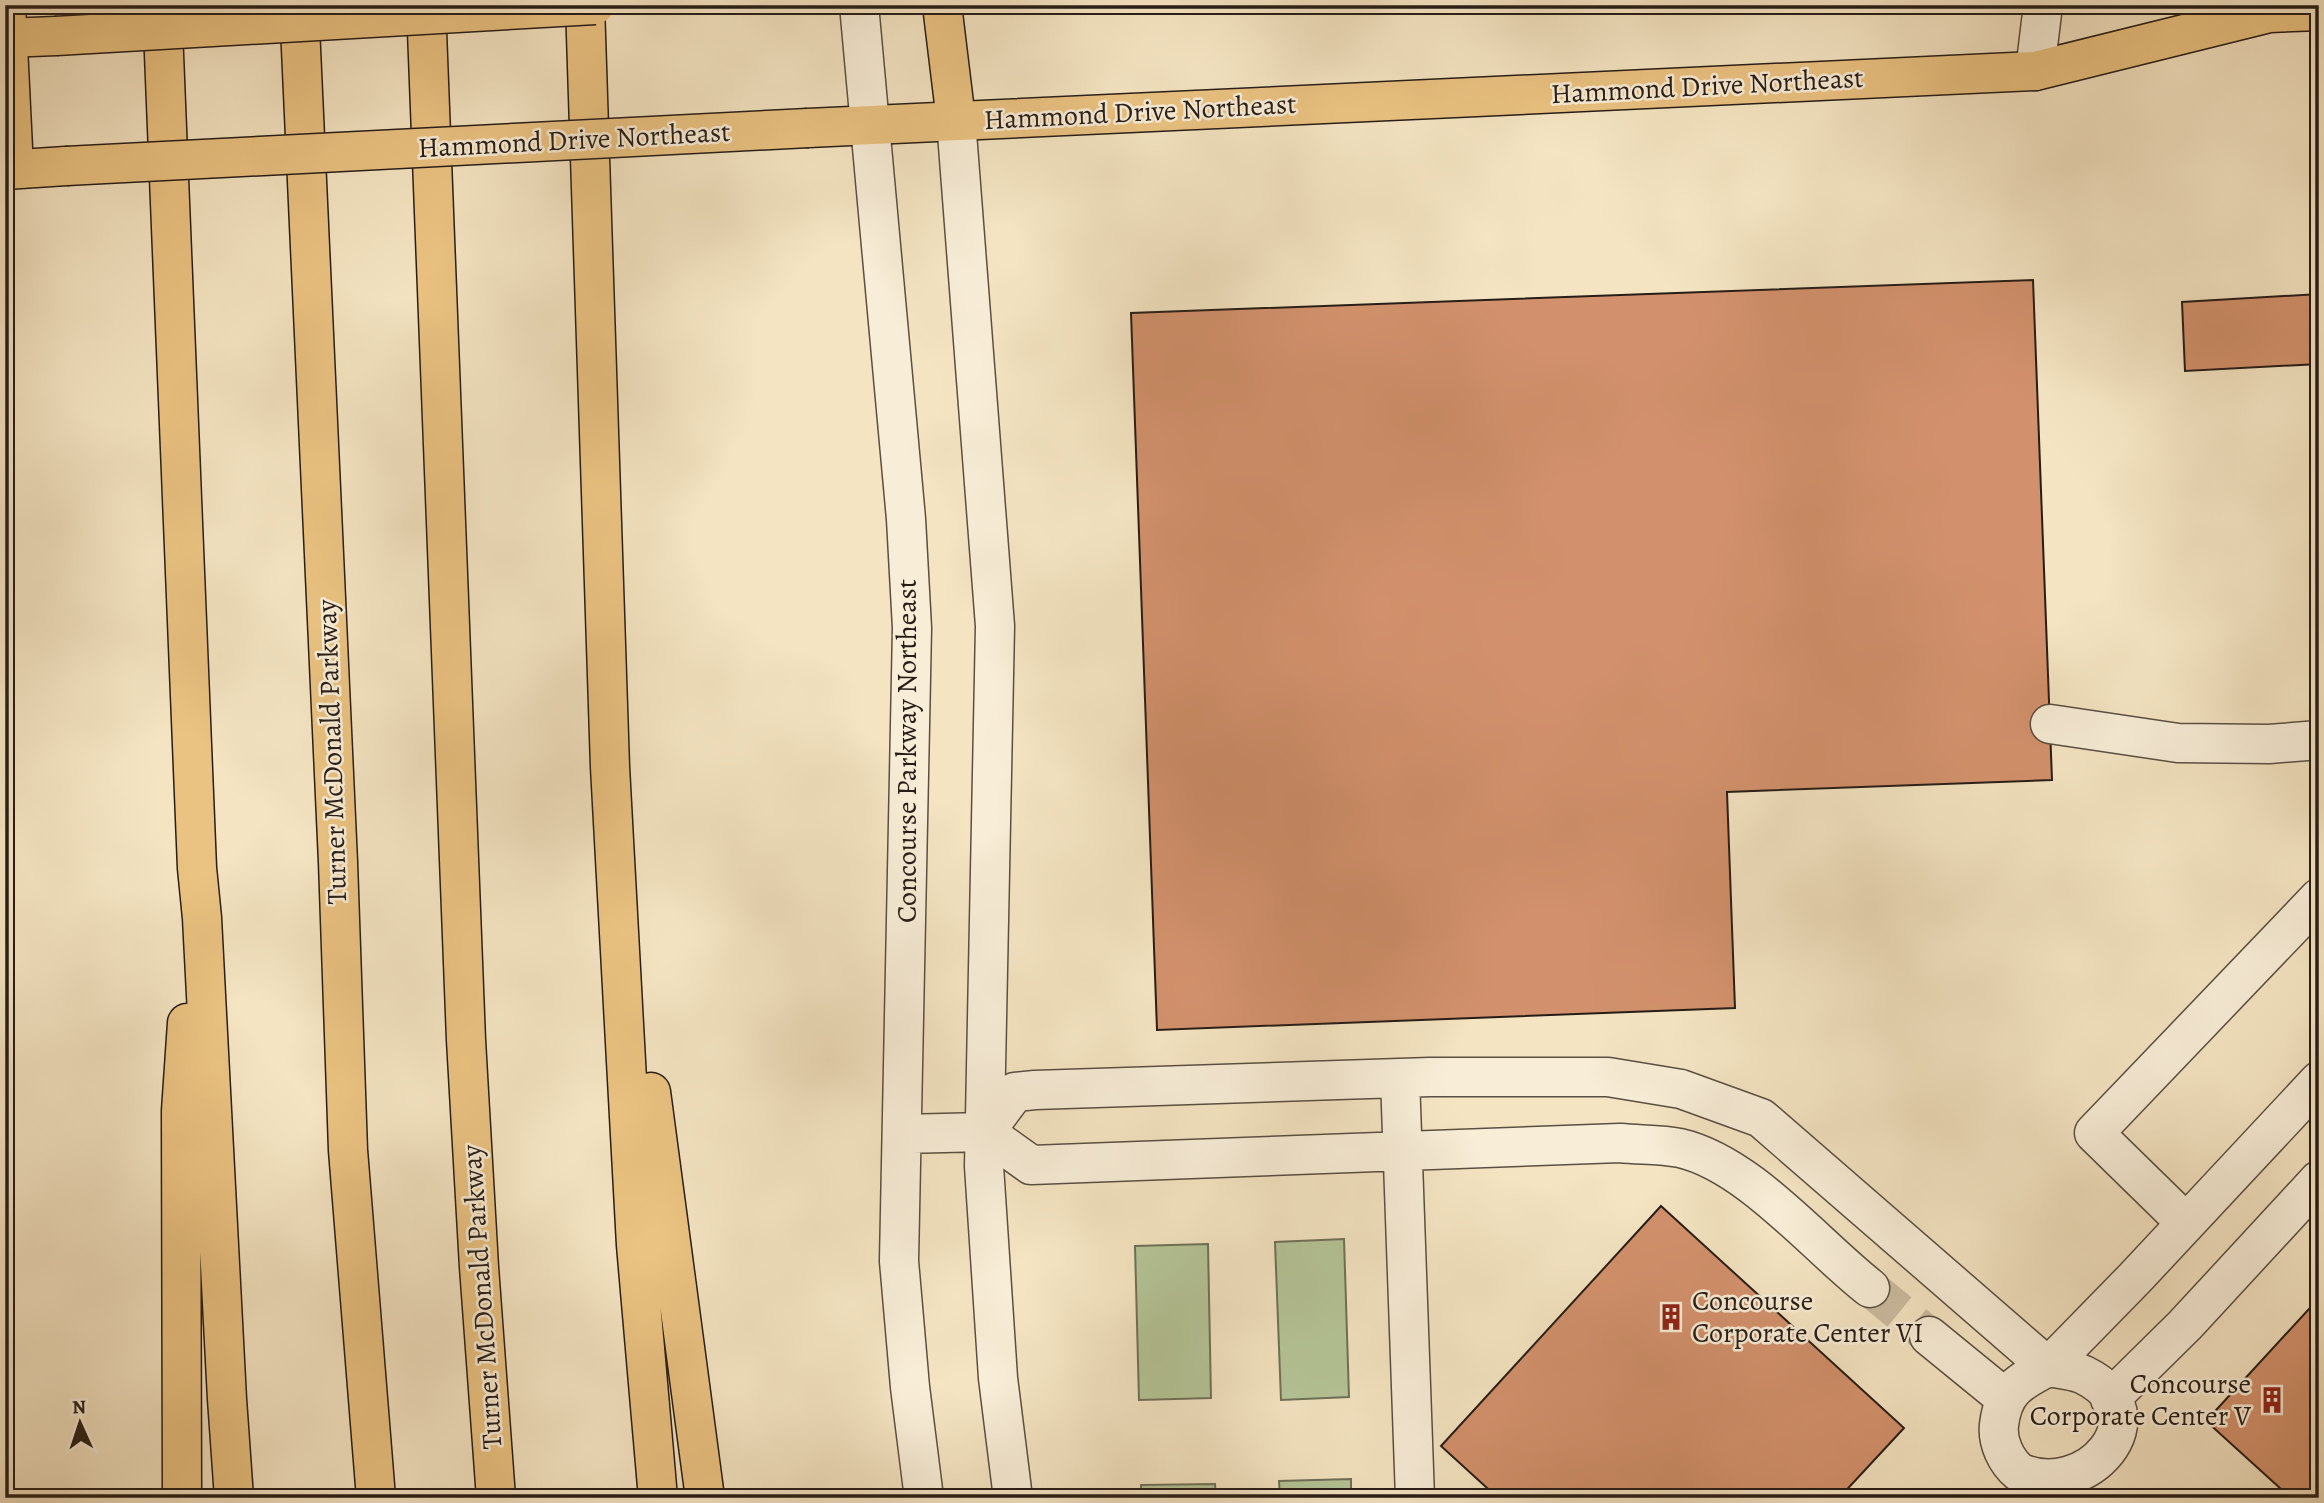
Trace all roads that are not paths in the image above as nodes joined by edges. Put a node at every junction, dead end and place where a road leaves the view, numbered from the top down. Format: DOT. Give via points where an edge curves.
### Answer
graph roads {
  1 [pos="162,5"];
  2 [pos="299,5"];
  3 [pos="426,5"];
  4 [pos="585,5"];
  5 [pos="595,5"];
  6 [pos="859,5"];
  7 [pos="942,5"];
  8 [pos="2043,5"];
  9 [pos="2218,5"];
  10 [pos="2319,11"];
  11 [pos="2269,13"];
  12 [pos="6,27"];
  13 [pos="2035,71"];
  14 [pos="957,120"];
  15 [pos="872,124"];
  16 [pos="10,169"];
  17 [pos="2050,724"];
  18 [pos="2319,740"];
  19 [pos="610,767"];
  20 [pos="197,867"];
  21 [pos="2319,898"];
  22 [pos="1400,1078"];
  23 [pos="2319,1081"];
  24 [pos="985,1132"];
  25 [pos="902,1134"];
  26 [pos="1402,1150"];
  27 [pos="2319,1180"];
  28 [pos="2186,1223"];
  29 [pos="1895,1236"];
  30 [pos="1929,1336"];
  31 [pos="2048,1367"];
  32 [pos="2005,1398"];
  33 [pos="2110,1399"];
  34 [pos="181,1498"];
  35 [pos="234,1498"];
  36 [pos="376,1498"];
  37 [pos="496,1498"];
  38 [pos="658,1498"];
  39 [pos="705,1498"];
  40 [pos="924,1498"];
  41 [pos="1013,1498"];
  42 [pos="1415,1498"];
  1 -- 20 [label="main road"];
  2 -- 36 [label="main road, Turner McDonald Parkway" via="348,1150"];
  3 -- 37 [label="main road, Turner McDonald Parkway" via="465,1026"];
  4 -- 19 [label="main road"];
  5 -- 12 [label="main road, bridge" via="56,36"];
  6 -- 15 [label="street, Concourse Parkway Northeast"];
  7 -- 14 [label="main road"];
  8 -- 13 [label="street"];
  9 -- 11 [label="main road, Hammond Drive Northeast"];
  10 -- 11 [label="main road, Hammond Drive Northeast"];
  11 -- 13 [label="main road, Hammond Drive Northeast"];
  12 -- 16 [label="main road"];
  13 -- 14 [label="main road, Hammond Drive Northeast"];
  14 -- 15 [label="main road, Hammond Drive Northeast"];
  14 -- 24 [label="street" via="995,626"];
  15 -- 16 [label="main road, Hammond Drive Northeast, bridge"];
  15 -- 25 [label="street, Concourse Parkway Northeast" via="912,628"];
  17 -- 18 [label="street" via="2178,743"];
  19 -- 38 [label="main road" via="636,1245"];
  19 -- 39 [label="main road"];
  20 -- 34 [label="main road" via="181,1111"];
  20 -- 35 [label="main road"];
  21 -- 28 [label="street" via="2094,1133"];
  22 -- 24 [label="street" via="1015,1093"];
  22 -- 26 [label="street"];
  22 -- 29 [label="street" via="1608,1077 1681,1089 1761,1118"];
  23 -- 28 [label="street"];
  24 -- 25 [label="street"];
  24 -- 26 [label="street" via="1031,1165"];
  24 -- 41 [label="street" via="998,1378"];
  25 -- 40 [label="street, Concourse Parkway Northeast" via="899,1261"];
  26 -- 29 [label="street" via="1620,1143 1680,1148 1729,1168 1861,1281"];
  26 -- 42 [label="street"];
  27 -- 33 [label="street"];
  28 -- 31 [label="street"];
  29 -- 31 [label="street"];
  30 -- 32 [label="street"];
  31 -- 32 [label="street" via="2028,1377"];
  31 -- 33 [label="street" via="2083,1374"];
  32 -- 33 [label="street" via="1998,1427 2011,1466 2027,1480 2067,1488 2087,1482 2104,1469 2114,1453 2117,1416"];
}
